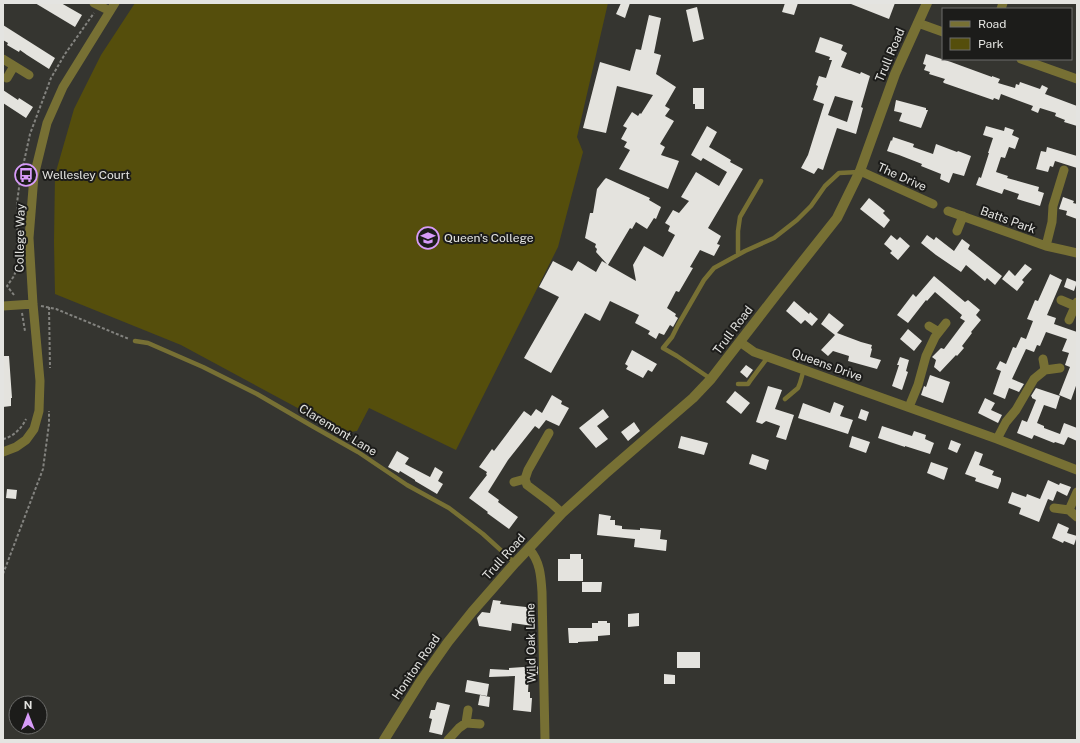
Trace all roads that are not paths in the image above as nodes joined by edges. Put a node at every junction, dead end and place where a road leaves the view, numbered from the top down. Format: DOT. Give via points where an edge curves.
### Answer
graph roads {
  1 [pos="94,3"];
  2 [pos="927,3"];
  3 [pos="112,7"];
  4 [pos="918,23"];
  5 [pos="942,32"];
  6 [pos="3,59"];
  7 [pos="1024,60"];
  8 [pos="14,66"];
  9 [pos="29,75"];
  10 [pos="7,78"];
  11 [pos="1077,79"];
  12 [pos="1064,170"];
  13 [pos="860,171"];
  14 [pos="761,181"];
  15 [pos="933,204"];
  16 [pos="948,211"];
  17 [pos="963,216"];
  18 [pos="957,231"];
  19 [pos="1046,246"];
  20 [pos="1077,253"];
  21 [pos="738,254"];
  22 [pos="1061,300"];
  23 [pos="33,304"];
  24 [pos="1076,304"];
  25 [pos="3,306"];
  26 [pos="1069,320"];
  27 [pos="946,323"];
  28 [pos="929,326"];
  29 [pos="939,332"];
  30 [pos="135,341"];
  31 [pos="740,342"];
  32 [pos="768,357"];
  33 [pos="1043,359"];
  34 [pos="1060,368"];
  35 [pos="804,369"];
  36 [pos="1045,370"];
  37 [pos="711,380"];
  38 [pos="738,384"];
  39 [pos="785,399"];
  40 [pos="908,407"];
  41 [pos="549,433"];
  42 [pos="997,439"];
  43 [pos="3,452"];
  44 [pos="1077,470"];
  45 [pos="525,480"];
  46 [pos="514,482"];
  47 [pos="1077,492"];
  48 [pos="1054,508"];
  49 [pos="1069,510"];
  50 [pos="562,513"];
  51 [pos="1077,517"];
  52 [pos="529,549"];
  53 [pos="515,563"];
  54 [pos="472,612"];
  55 [pos="468,710"];
  56 [pos="466,723"];
  57 [pos="480,724"];
  58 [pos="384,740"];
  59 [pos="448,740"];
  60 [pos="546,740"];
  1 -- 3 [label="street"];
  2 -- 4 [label="street, Trull Road"];
  3 -- 23 [label="street, College Way" via="63,87 47,123 34,176 29,238"];
  4 -- 5 [label="street"];
  4 -- 13 [label="street, Trull Road" via="895,74"];
  6 -- 8 [label="street"];
  7 -- 11 [label="street"];
  8 -- 9 [label="street"];
  8 -- 10 [label="street"];
  12 -- 19 [label="street, Batts Park" via="1053,206"];
  13 -- 15 [label="street, The Drive"];
  13 -- 21 [label="lane" via="839,173 797,220 774,238"];
  13 -- 31 [label="street, Trull Road" via="837,218"];
  14 -- 21 [label="lane" via="740,217"];
  16 -- 17 [label="street, Batts Park"];
  17 -- 18 [label="street, Batts Park"];
  17 -- 19 [label="street, Batts Park"];
  19 -- 20 [label="street, Batts Park"];
  21 -- 37 [label="lane" via="714,268 704,280 672,337 663,348"];
  22 -- 24 [label="street"];
  23 -- 25 [label="street"];
  23 -- 43 [label="street, College Way" via="40,380 39,411 34,428 26,440"];
  24 -- 26 [label="street"];
  27 -- 29 [label="street"];
  28 -- 29 [label="street"];
  29 -- 40 [label="street" via="926,356 918,385"];
  30 -- 53 [label="lane, Claremont Lane" via="148,343 203,367 257,394 358,452 408,485 450,508"];
  31 -- 32 [label="street, Queens Drive" via="754,352"];
  31 -- 37 [label="street, Trull Road"];
  32 -- 35 [label="street, Queens Drive"];
  32 -- 38 [label="lane" via="748,384"];
  33 -- 36 [label="street"];
  34 -- 36 [label="street"];
  35 -- 39 [label="lane" via="798,388"];
  35 -- 40 [label="street, Queens Drive"];
  36 -- 42 [label="street" via="1034,379"];
  37 -- 50 [label="street, Trull Road"];
  40 -- 42 [label="street, Queens Drive"];
  41 -- 45 [label="street"];
  42 -- 44 [label="street, Queens Drive"];
  45 -- 46 [label="street"];
  45 -- 50 [label="street" via="527,485"];
  47 -- 49 [label="street"];
  48 -- 49 [label="street"];
  49 -- 51 [label="street"];
  50 -- 52 [label="street, Trull Road"];
  52 -- 53 [label="street, Trull Road"];
  52 -- 60 [label="street, Wild Oak Lane" via="540,571 542,592"];
  53 -- 54 [label="street, Trull Road"];
  54 -- 58 [label="street, Honiton Road" via="422,679"];
  55 -- 56 [label="street"];
  56 -- 57 [label="street"];
  56 -- 59 [label="street"];
}
